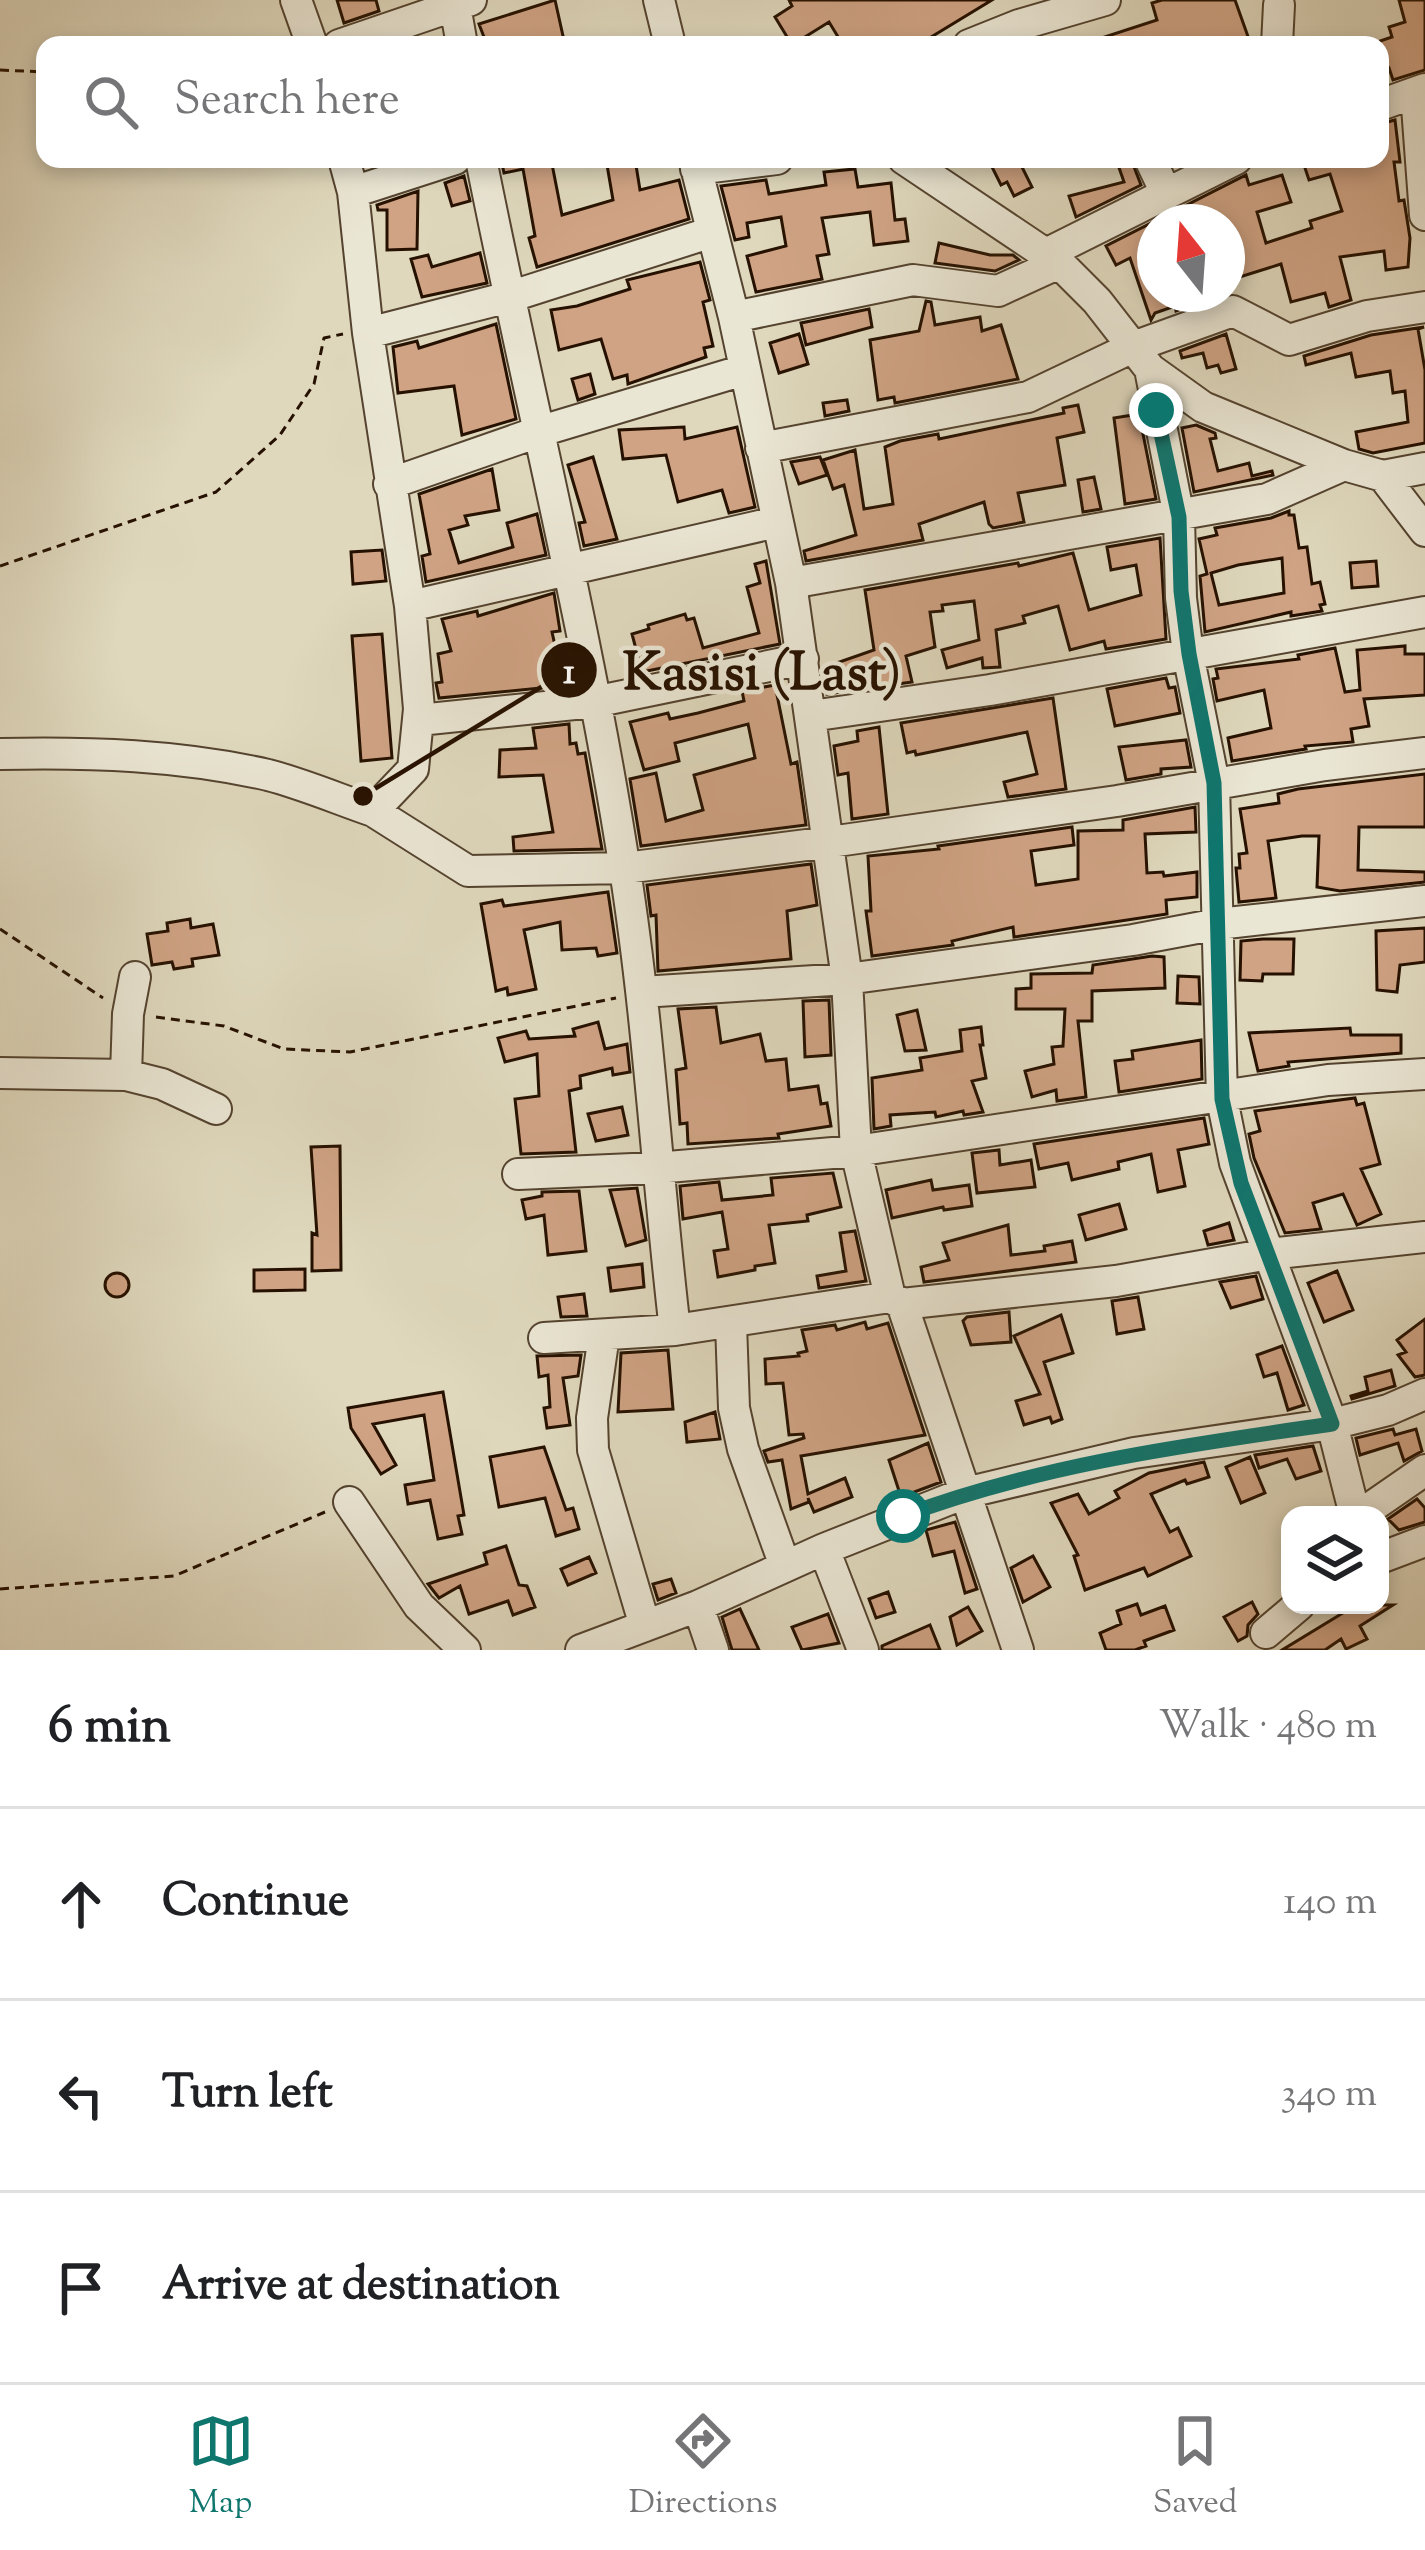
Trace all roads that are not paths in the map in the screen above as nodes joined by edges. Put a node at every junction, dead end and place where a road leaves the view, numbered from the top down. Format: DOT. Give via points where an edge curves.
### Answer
graph roads {
  1 [pos="296,0"];
  2 [pos="659,0"];
  3 [pos="1105,0"];
  4 [pos="460,2"];
  5 [pos="1279,4"];
  6 [pos="309,36"];
  7 [pos="364,36"];
  8 [pos="462,36"];
  9 [pos="668,36"];
  10 [pos="992,36"];
  11 [pos="1277,36"];
  12 [pos="1421,91"];
  13 [pos="1389,102"];
  14 [pos="346,168"];
  15 [pos="427,168"];
  16 [pos="484,168"];
  17 [pos="696,168"];
  18 [pos="917,168"];
  19 [pos="1154,168"];
  20 [pos="1217,168"];
  21 [pos="353,192"];
  22 [pos="1166,193"];
  23 [pos="1425,214"];
  24 [pos="712,232"];
  25 [pos="1052,259"];
  26 [pos="509,297"];
  27 [pos="1425,307"];
  28 [pos="734,316"];
  29 [pos="368,333"];
  30 [pos="1141,358"];
  31 [pos="743,370"];
  32 [pos="541,430"];
  33 [pos="761,448"];
  34 [pos="1344,465"];
  35 [pos="1425,468"];
  36 [pos="1383,476"];
  37 [pos="389,484"];
  38 [pos="1179,517"];
  39 [pos="777,522"];
  40 [pos="1425,531"];
  41 [pos="569,572"];
  42 [pos="791,583"];
  43 [pos="410,606"];
  44 [pos="1425,612"];
  45 [pos="1189,654"];
  46 [pos="803,658"];
  47 [pos="594,702"];
  48 [pos="811,716"];
  49 [pos="419,720"];
  50 [pos="1425,753"];
  51 [pos="0,754"];
  52 [pos="1214,783"];
  53 [pos="373,811"];
  54 [pos="830,842"];
  55 [pos="625,868"];
  56 [pos="1425,901"];
  57 [pos="1218,923"];
  58 [pos="135,977"];
  59 [pos="847,979"];
  60 [pos="642,992"];
  61 [pos="0,1072"];
  62 [pos="1425,1074"];
  63 [pos="126,1075"];
  64 [pos="1222,1099"];
  65 [pos="216,1109"];
  66 [pos="856,1151"];
  67 [pos="656,1168"];
  68 [pos="518,1174"];
  69 [pos="1425,1238"];
  70 [pos="1269,1254"];
  71 [pos="896,1300"];
  72 [pos="731,1324"];
  73 [pos="675,1330"];
  74 [pos="604,1335"];
  75 [pos="544,1338"];
  76 [pos="1425,1394"];
  77 [pos="1332,1424"];
  78 [pos="1425,1470"];
  79 [pos="964,1493"];
  80 [pos="349,1502"];
  81 [pos="1355,1506"];
  82 [pos="1371,1506"];
  83 [pos="1425,1540"];
  84 [pos="824,1549"];
  85 [pos="1389,1554"];
  86 [pos="785,1566"];
  87 [pos="698,1606"];
  88 [pos="1288,1614"];
  89 [pos="645,1626"];
  90 [pos="1265,1634"];
  91 [pos="465,1650"];
  92 [pos="581,1650"];
  93 [pos="713,1650"];
  94 [pos="863,1650"];
  95 [pos="1018,1650"];
  1 -- 6 [label="street"];
  2 -- 9 [label="street"];
  3 -- 10 [label="street"];
  4 -- 7 [label="street"];
  4 -- 8 [label="street"];
  5 -- 11 [label="street"];
  12 -- 13 [label="street"];
  12 -- 23 [label="street"];
  14 -- 21 [label="street"];
  15 -- 21 [label="street"];
  16 -- 26 [label="street"];
  17 -- 24 [label="street"];
  18 -- 25 [label="street"];
  19 -- 22 [label="street"];
  20 -- 22 [label="street"];
  21 -- 29 [label="street"];
  22 -- 25 [label="street"];
  24 -- 26 [label="street"];
  24 -- 28 [label="street"];
  25 -- 28 [label="street" via="998,291 913,280"];
  25 -- 30 [label="street"];
  26 -- 29 [label="street"];
  26 -- 32 [label="street"];
  27 -- 30 [label="street" via="1293,340 1233,311"];
  28 -- 31 [label="street"];
  29 -- 37 [label="street"];
  30 -- 33 [label="street" via="1028,397"];
  30 -- 34 [label="street" via="1217,415"];
  30 -- 38 [label="street"];
  31 -- 32 [label="street"];
  31 -- 33 [label="street"];
  32 -- 37 [label="street"];
  32 -- 41 [label="street"];
  33 -- 39 [label="street"];
  34 -- 36 [label="street"];
  34 -- 38 [label="street" via="1275,497"];
  35 -- 36 [label="street"];
  36 -- 40 [label="street"];
  37 -- 43 [label="street"];
  38 -- 42 [label="street"];
  38 -- 45 [label="street"];
  39 -- 41 [label="street"];
  39 -- 42 [label="street"];
  41 -- 43 [label="street"];
  41 -- 47 [label="street"];
  42 -- 46 [label="street"];
  43 -- 49 [label="street"];
  44 -- 45 [label="street"];
  45 -- 48 [label="street"];
  45 -- 52 [label="street"];
  46 -- 47 [label="street"];
  46 -- 48 [label="street"];
  47 -- 49 [label="street"];
  47 -- 55 [label="street"];
  48 -- 54 [label="street"];
  49 -- 53 [label="street" via="413,769"];
  50 -- 52 [label="street"];
  51 -- 53 [label="street" via="218,766"];
  52 -- 54 [label="street"];
  52 -- 57 [label="street"];
  53 -- 55 [label="street" via="468,871"];
  54 -- 55 [label="street"];
  54 -- 59 [label="street"];
  55 -- 60 [label="street"];
  56 -- 57 [label="street"];
  57 -- 59 [label="street"];
  57 -- 64 [label="street"];
  58 -- 63 [label="street"];
  59 -- 60 [label="street"];
  59 -- 66 [label="street"];
  60 -- 67 [label="street"];
  61 -- 63 [label="street"];
  62 -- 64 [label="street"];
  63 -- 65 [label="street"];
  64 -- 66 [label="street"];
  64 -- 70 [label="street" via="1235,1163"];
  66 -- 67 [label="street"];
  66 -- 71 [label="street"];
  67 -- 68 [label="street"];
  67 -- 73 [label="street"];
  69 -- 70 [label="street"];
  70 -- 71 [label="street" via="1116,1281"];
  70 -- 77 [label="street"];
  71 -- 72 [label="street"];
  71 -- 79 [label="street"];
  72 -- 73 [label="street"];
  72 -- 86 [label="street" via="743,1449"];
  73 -- 74 [label="street"];
  74 -- 75 [label="street"];
  74 -- 89 [label="street" via="593,1450"];
  76 -- 77 [label="street"];
  77 -- 79 [label="street" via="1135,1453"];
  77 -- 81 [label="street"];
  78 -- 82 [label="street"];
  79 -- 84 [label="street"];
  79 -- 95 [label="street"];
  80 -- 91 [label="street" via="419,1606"];
  83 -- 85 [label="street"];
  84 -- 86 [label="street"];
  84 -- 94 [label="street"];
  86 -- 87 [label="street"];
  87 -- 89 [label="street"];
  87 -- 93 [label="street"];
  88 -- 90 [label="street"];
  89 -- 92 [label="street"];
}
